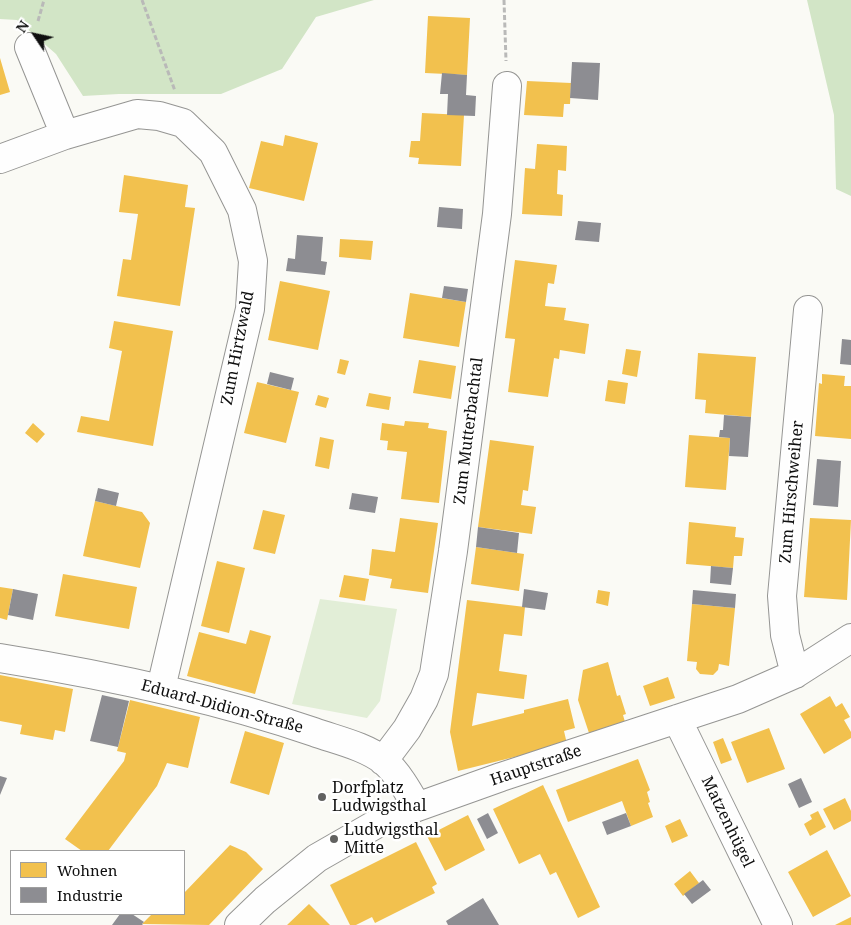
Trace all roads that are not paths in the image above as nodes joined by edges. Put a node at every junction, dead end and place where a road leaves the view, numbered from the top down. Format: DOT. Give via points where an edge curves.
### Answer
graph roads {
  1 [pos="29,48"];
  2 [pos="507,86"];
  3 [pos="65,135"];
  4 [pos="0,159"];
  5 [pos="808,310"];
  6 [pos="851,638"];
  7 [pos="0,658"];
  8 [pos="795,674"];
  9 [pos="161,688"];
  10 [pos="677,719"];
  11 [pos="383,761"];
  12 [pos="418,807"];
  13 [pos="239,925"];
  14 [pos="778,925"];
  1 -- 3 [label="street"];
  2 -- 11 [label="street, Zum Mutterbachtal" via="497,214 434,674 407,729"];
  3 -- 4 [label="street, Zum Hirtzwald"];
  3 -- 9 [label="street, Zum Hirtzwald" via="137,114 183,123 212,152 242,210 253,261 250,308"];
  5 -- 8 [label="street, Zum Hirschweiher" via="782,596 785,635"];
  6 -- 8 [label="street, Hauptstraße"];
  7 -- 9 [label="street, Eduard-Didion-Straße"];
  8 -- 10 [label="street, Hauptstraße" via="738,699"];
  9 -- 11 [label="street, Eduard-Didion-Straße" via="271,717 360,748"];
  10 -- 12 [label="street, Hauptstraße"];
  10 -- 14 [label="street, Matzenhügel"];
  11 -- 12 [label="street, Eduard-Didion-Straße" via="404,784"];
  12 -- 13 [label="street, Hauptstraße" via="378,823 316,858"];
}
